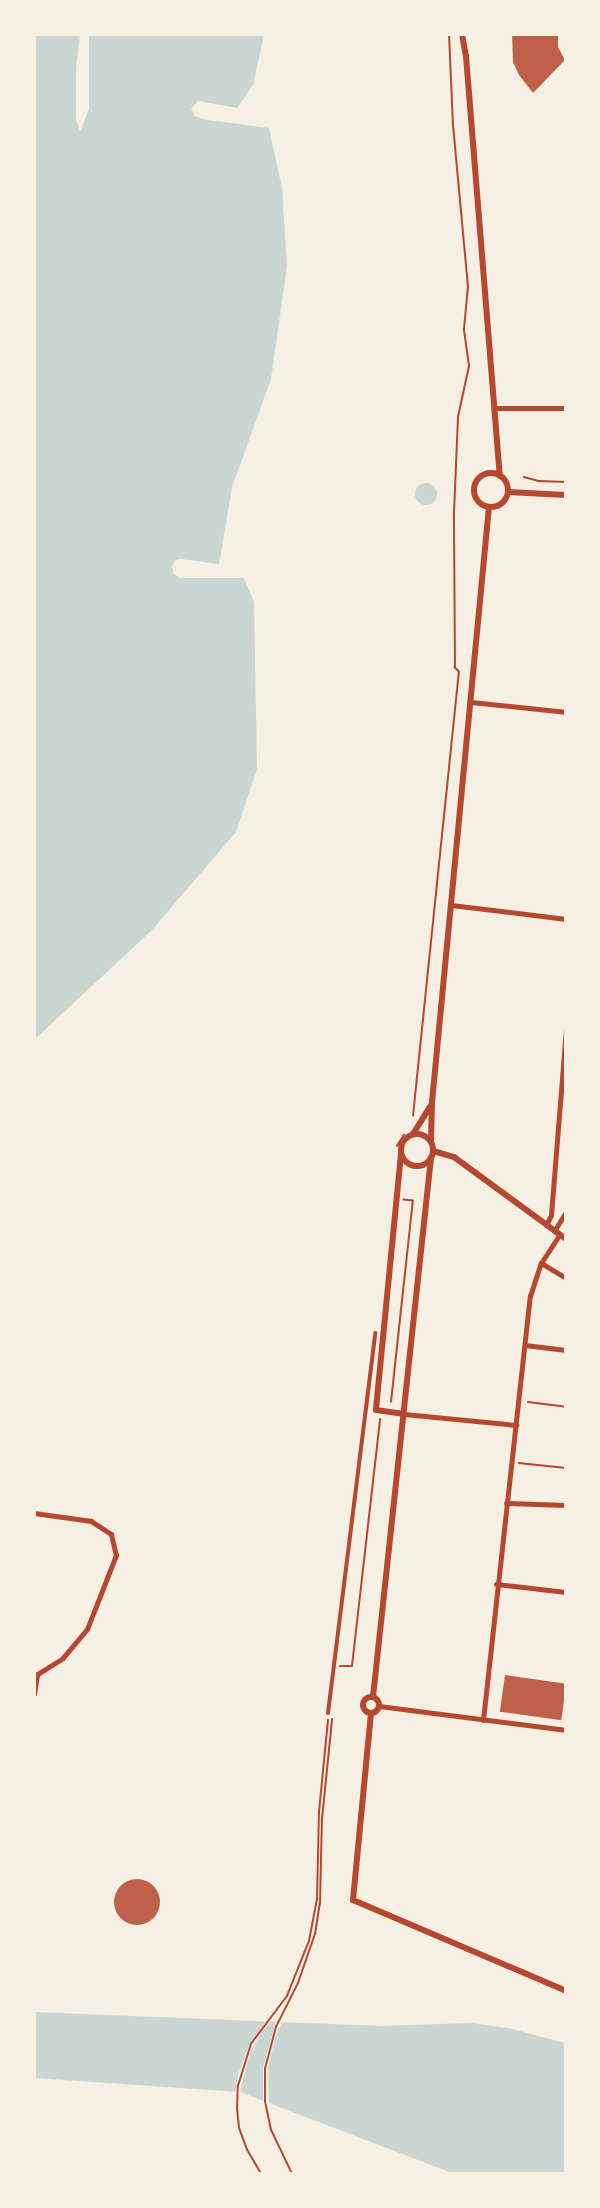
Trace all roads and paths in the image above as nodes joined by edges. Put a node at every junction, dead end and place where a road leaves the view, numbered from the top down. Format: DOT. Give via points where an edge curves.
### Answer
graph roads {
  1 [pos="449,34"];
  2 [pos="462,34"];
  3 [pos="494,408"];
  4 [pos="566,408"];
  5 [pos="500,476"];
  6 [pos="524,477"];
  7 [pos="566,482"];
  8 [pos="508,492"];
  9 [pos="566,495"];
  10 [pos="489,507"];
  11 [pos="471,702"];
  12 [pos="566,712"];
  13 [pos="451,905"];
  14 [pos="566,919"];
  15 [pos="566,1028"];
  16 [pos="432,1102"];
  17 [pos="413,1120"];
  18 [pos="413,1134"];
  19 [pos="431,1142"];
  20 [pos="401,1154"];
  21 [pos="432,1154"];
  22 [pos="404,1200"];
  23 [pos="566,1212"];
  24 [pos="546,1225"];
  25 [pos="560,1235"];
  26 [pos="541,1263"];
  27 [pos="566,1278"];
  28 [pos="566,1302"];
  29 [pos="566,1309"];
  30 [pos="375,1333"];
  31 [pos="525,1345"];
  32 [pos="566,1350"];
  33 [pos="391,1397"];
  34 [pos="519,1401"];
  35 [pos="566,1407"];
  36 [pos="404,1414"];
  37 [pos="380,1419"];
  38 [pos="516,1425"];
  39 [pos="512,1462"];
  40 [pos="566,1468"];
  41 [pos="506,1503"];
  42 [pos="566,1505"];
  43 [pos="34,1514"];
  44 [pos="496,1584"];
  45 [pos="566,1592"];
  46 [pos="352,1666"];
  47 [pos="35,1675"];
  48 [pos="34,1694"];
  49 [pos="373,1697"];
  50 [pos="379,1706"];
  51 [pos="371,1713"];
  52 [pos="330,1714"];
  53 [pos="483,1720"];
  54 [pos="566,1730"];
  55 [pos="566,1991"];
  56 [pos="261,2174"];
  57 [pos="292,2174"];
  1 -- 17 [label="path" via="468,287 464,329 469,366 458,417 454,513 454,668 459,672"];
  2 -- 3 [label="street"];
  3 -- 4 [label="street"];
  3 -- 5 [label="street"];
  5 -- 8 [label="street"];
  5 -- 10 [label="street" via="486,474 476,484 478,500"];
  6 -- 7 [label="path"];
  8 -- 9 [label="street"];
  8 -- 10 [label="street" via="502,503"];
  10 -- 11 [label="street"];
  11 -- 12 [label="street"];
  11 -- 13 [label="street"];
  13 -- 14 [label="street"];
  13 -- 16 [label="street"];
  15 -- 24 [label="street" via="551,1215"];
  16 -- 18 [label="street"];
  16 -- 19 [label="street"];
  18 -- 19 [label="street" via="423,1135"];
  18 -- 20 [label="street" via="404,1140"];
  19 -- 21 [label="street"];
  20 -- 21 [label="street" via="407,1163 417,1167"];
  20 -- 36 [label="street" via="376,1410"];
  21 -- 24 [label="street" via="454,1157"];
  21 -- 36 [label="street"];
  22 -- 33 [label="path" via="413,1201"];
  23 -- 25 [label="street"];
  24 -- 25 [label="street"];
  25 -- 26 [label="street"];
  26 -- 27 [label="street"];
  26 -- 31 [label="street" via="530,1296"];
  28 -- 29 [label="street"];
  30 -- 52 [label="street"];
  31 -- 32 [label="street"];
  31 -- 34 [label="street"];
  34 -- 35 [label="path"];
  34 -- 38 [label="street"];
  36 -- 38 [label="street"];
  36 -- 49 [label="street"];
  37 -- 46 [label="path"];
  38 -- 39 [label="street"];
  39 -- 40 [label="path"];
  39 -- 41 [label="street"];
  41 -- 42 [label="street"];
  41 -- 44 [label="street"];
  43 -- 47 [label="street" via="91,1521 111,1534 116,1555 87,1629 63,1658"];
  44 -- 45 [label="street"];
  44 -- 53 [label="street"];
  47 -- 48 [label="street"];
  49 -- 50 [label="street"];
  49 -- 51 [label="street" via="363,1704 366,1712"];
  50 -- 51 [label="street"];
  50 -- 53 [label="street"];
  51 -- 55 [label="street" via="353,1900"];
  52 -- 56 [label="path" via="321,1790 317,1899 309,1941 287,1996 251,2044 238,2086 239,2128"];
  52 -- 57 [label="path" via="315,1934 298,1983 276,2028 265,2069 265,2102 271,2130"];
  53 -- 54 [label="street"];
}
